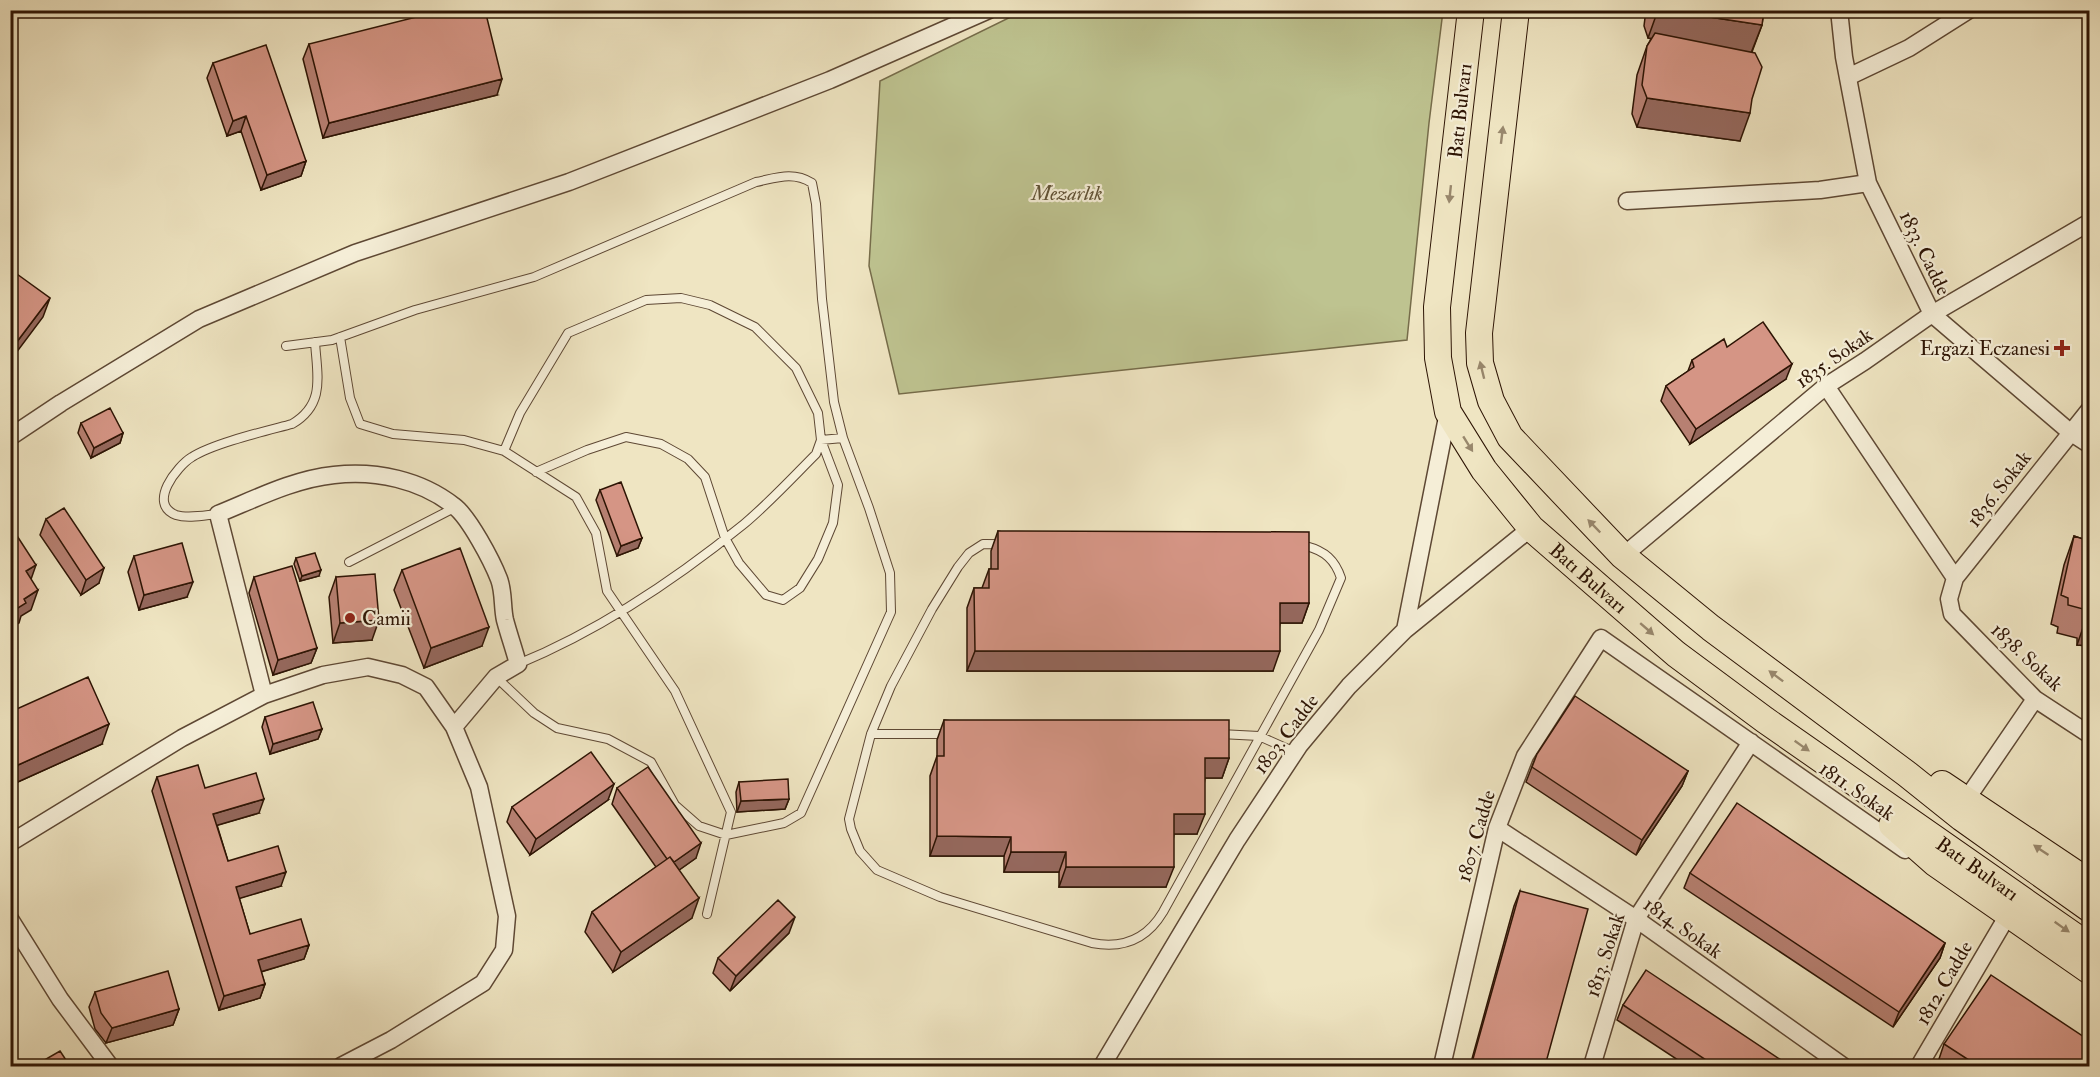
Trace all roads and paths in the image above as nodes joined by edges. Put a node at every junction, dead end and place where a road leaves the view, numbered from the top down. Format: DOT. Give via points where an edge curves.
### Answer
graph roads {
  1 [pos="988,10"];
  2 [pos="1471,10"];
  3 [pos="1516,10"];
  4 [pos="1839,10"];
  5 [pos="1969,10"];
  6 [pos="1848,77"];
  7 [pos="1868,183"];
  8 [pos="1628,201"];
  9 [pos="2090,222"];
  10 [pos="1932,314"];
  11 [pos="340,337"];
  12 [pos="315,342"];
  13 [pos="286,346"];
  14 [pos="1826,386"];
  15 [pos="2090,410"];
  16 [pos="1448,412"];
  17 [pos="2070,432"];
  18 [pos="10,437"];
  19 [pos="843,438"];
  20 [pos="821,440"];
  21 [pos="2090,445"];
  22 [pos="504,452"];
  23 [pos="536,472"];
  24 [pos="456,507"];
  25 [pos="218,514"];
  26 [pos="1531,528"];
  27 [pos="725,538"];
  28 [pos="1623,556"];
  29 [pos="349,562"];
  30 [pos="1955,578"];
  31 [pos="1949,599"];
  32 [pos="623,612"];
  33 [pos="1406,630"];
  34 [pos="1601,638"];
  35 [pos="518,664"];
  36 [pos="495,677"];
  37 [pos="264,695"];
  38 [pos="2035,699"];
  39 [pos="454,727"];
  40 [pos="872,734"];
  41 [pos="955,734"];
  42 [pos="1207,734"];
  43 [pos="2090,735"];
  44 [pos="1259,736"];
  45 [pos="1751,742"];
  46 [pos="1295,752"];
  47 [pos="1863,789"];
  48 [pos="1964,809"];
  49 [pos="1497,828"];
  50 [pos="726,835"];
  51 [pos="10,843"];
  52 [pos="2090,883"];
  53 [pos="2090,909"];
  54 [pos="707,914"];
  55 [pos="10,919"];
  56 [pos="1636,919"];
  57 [pos="2005,920"];
  58 [pos="2090,946"];
  59 [pos="2090,971"];
  60 [pos="2090,979"];
  61 [pos="110,1066"];
  62 [pos="341,1066"];
  63 [pos="1102,1066"];
  64 [pos="1442,1066"];
  65 [pos="1592,1066"];
  66 [pos="1843,1066"];
  67 [pos="1919,1066"];
  1 -- 18 [label="street" via="830,80 590,174 355,253 199,319"];
  2 -- 16 [label="main road, Batı Bulvarı, one-way" via="1437,307 1438,358"];
  28 -- 3 [label="main road, Batı Bulvarı, one-way" via="1510,437 1491,401 1480,363 1480,323"];
  4 -- 6 [label="street, 1833. Cadde"];
  5 -- 6 [label="street" via="1909,48"];
  6 -- 7 [label="street, 1833. Cadde"];
  7 -- 8 [label="street" via="1820,190"];
  7 -- 10 [label="street, 1833. Cadde"];
  9 -- 10 [label="street, 1835. Sokak"];
  10 -- 14 [label="street, 1835. Sokak"];
  10 -- 17 [label="street, 1833. Cadde"];
  11 -- 12 [label="lane"];
  11 -- 19 [label="lane" via="415,310 534,277 756,182 790,175 803,177 812,183 816,204 822,299 834,402"];
  11 -- 22 [label="lane" via="350,398 360,424 393,434 464,440"];
  12 -- 13 [label="lane"];
  12 -- 25 [label="lane" via="318,387 309,411 301,419 202,451 183,463 171,479 164,493 170,511 182,516"];
  14 -- 28 [label="street, 1835. Sokak"];
  14 -- 30 [label="street"];
  15 -- 17 [label="street, 1836. Sokak"];
  16 -- 26 [label="main road, Batı Bulvarı, one-way" via="1484,470"];
  16 -- 33 [label="street"];
  17 -- 21 [label="street, 1833. Cadde"];
  17 -- 30 [label="street, 1836. Sokak"];
  19 -- 20 [label="lane"];
  19 -- 50 [label="lane" via="890,573 891,612 801,813 784,823"];
  20 -- 22 [label="lane" via="818,413 796,368 754,327 710,305 681,298 646,300 568,333 520,413"];
  20 -- 27 [label="lane" via="816,454"];
  20 -- 27 [label="lane" via="838,485 833,523 800,588 783,600 766,595 739,563"];
  22 -- 23 [label="lane"];
  23 -- 27 [label="lane" via="626,437 661,444 688,459 705,477"];
  23 -- 32 [label="lane" via="576,497 596,533 607,591"];
  24 -- 25 [label="street" via="402,479 367,473 332,475 278,489"];
  24 -- 29 [label="lane"];
  24 -- 35 [label="street" via="485,548 500,582 505,619"];
  25 -- 37 [label="street"];
  26 -- 33 [label="street, 1803. Cadde"];
  26 -- 47 [label="main road, Batı Bulvarı, one-way" via="1676,654"];
  27 -- 32 [label="lane"];
  48 -- 28 [label="main road, Batı Bulvarı, one-way" via="1907,774"];
  30 -- 31 [label="street, 1836. Sokak"];
  31 -- 38 [label="street, 1838. Sokak" via="1952,614"];
  32 -- 35 [label="lane"];
  32 -- 50 [label="lane" via="675,691 714,774 731,812"];
  33 -- 46 [label="street, 1803. Cadde" via="1349,686"];
  34 -- 45 [label="street, 1811. Sokak"];
  34 -- 49 [label="street, 1807. Cadde" via="1525,756"];
  35 -- 36 [label="street"];
  36 -- 39 [label="street"];
  36 -- 50 [label="lane" via="534,713 557,728 608,739 651,762 675,805 699,826"];
  37 -- 39 [label="street" via="323,675 368,667 402,675 426,687"];
  37 -- 51 [label="street" via="182,738"];
  38 -- 43 [label="street, 1838. Sokak"];
  38 -- 48 [label="street"];
  39 -- 62 [label="street" via="479,788 507,916 504,950 483,983"];
  40 -- 41 [label="lane"];
  40 -- 44 [label="lane" via="849,819 854,839 868,861 878,870 940,897 1104,945 1138,938 1157,922"];
  40 -- 44 [label="lane" via="891,686 932,609 963,559 983,544 1306,546 1332,560 1341,578 1319,630"];
  42 -- 44 [label="lane"];
  44 -- 46 [label="lane"];
  45 -- 56 [label="street, 1813. Sokak"];
  45 -- 57 [label="street, 1811. Sokak"];
  46 -- 63 [label="street, 1803. Cadde" via="1237,840"];
  47 -- 58 [label="main road, Batı Bulvarı, one-way"];
  47 -- 59 [label="main road" via="1865,801 1935,863"];
  52 -- 48 [label="main road, one-way"];
  48 -- 53 [label="main road, Batı Bulvarı"];
  49 -- 56 [label="street, 1814. Sokak"];
  49 -- 64 [label="street, 1807. Cadde"];
  50 -- 54 [label="lane"];
  55 -- 61 [label="street" via="60,999"];
  56 -- 65 [label="street, 1813. Sokak"];
  56 -- 66 [label="street, 1814. Sokak"];
  57 -- 60 [label="street, 1811. Sokak"];
  57 -- 67 [label="street, 1812. Cadde"];
}
